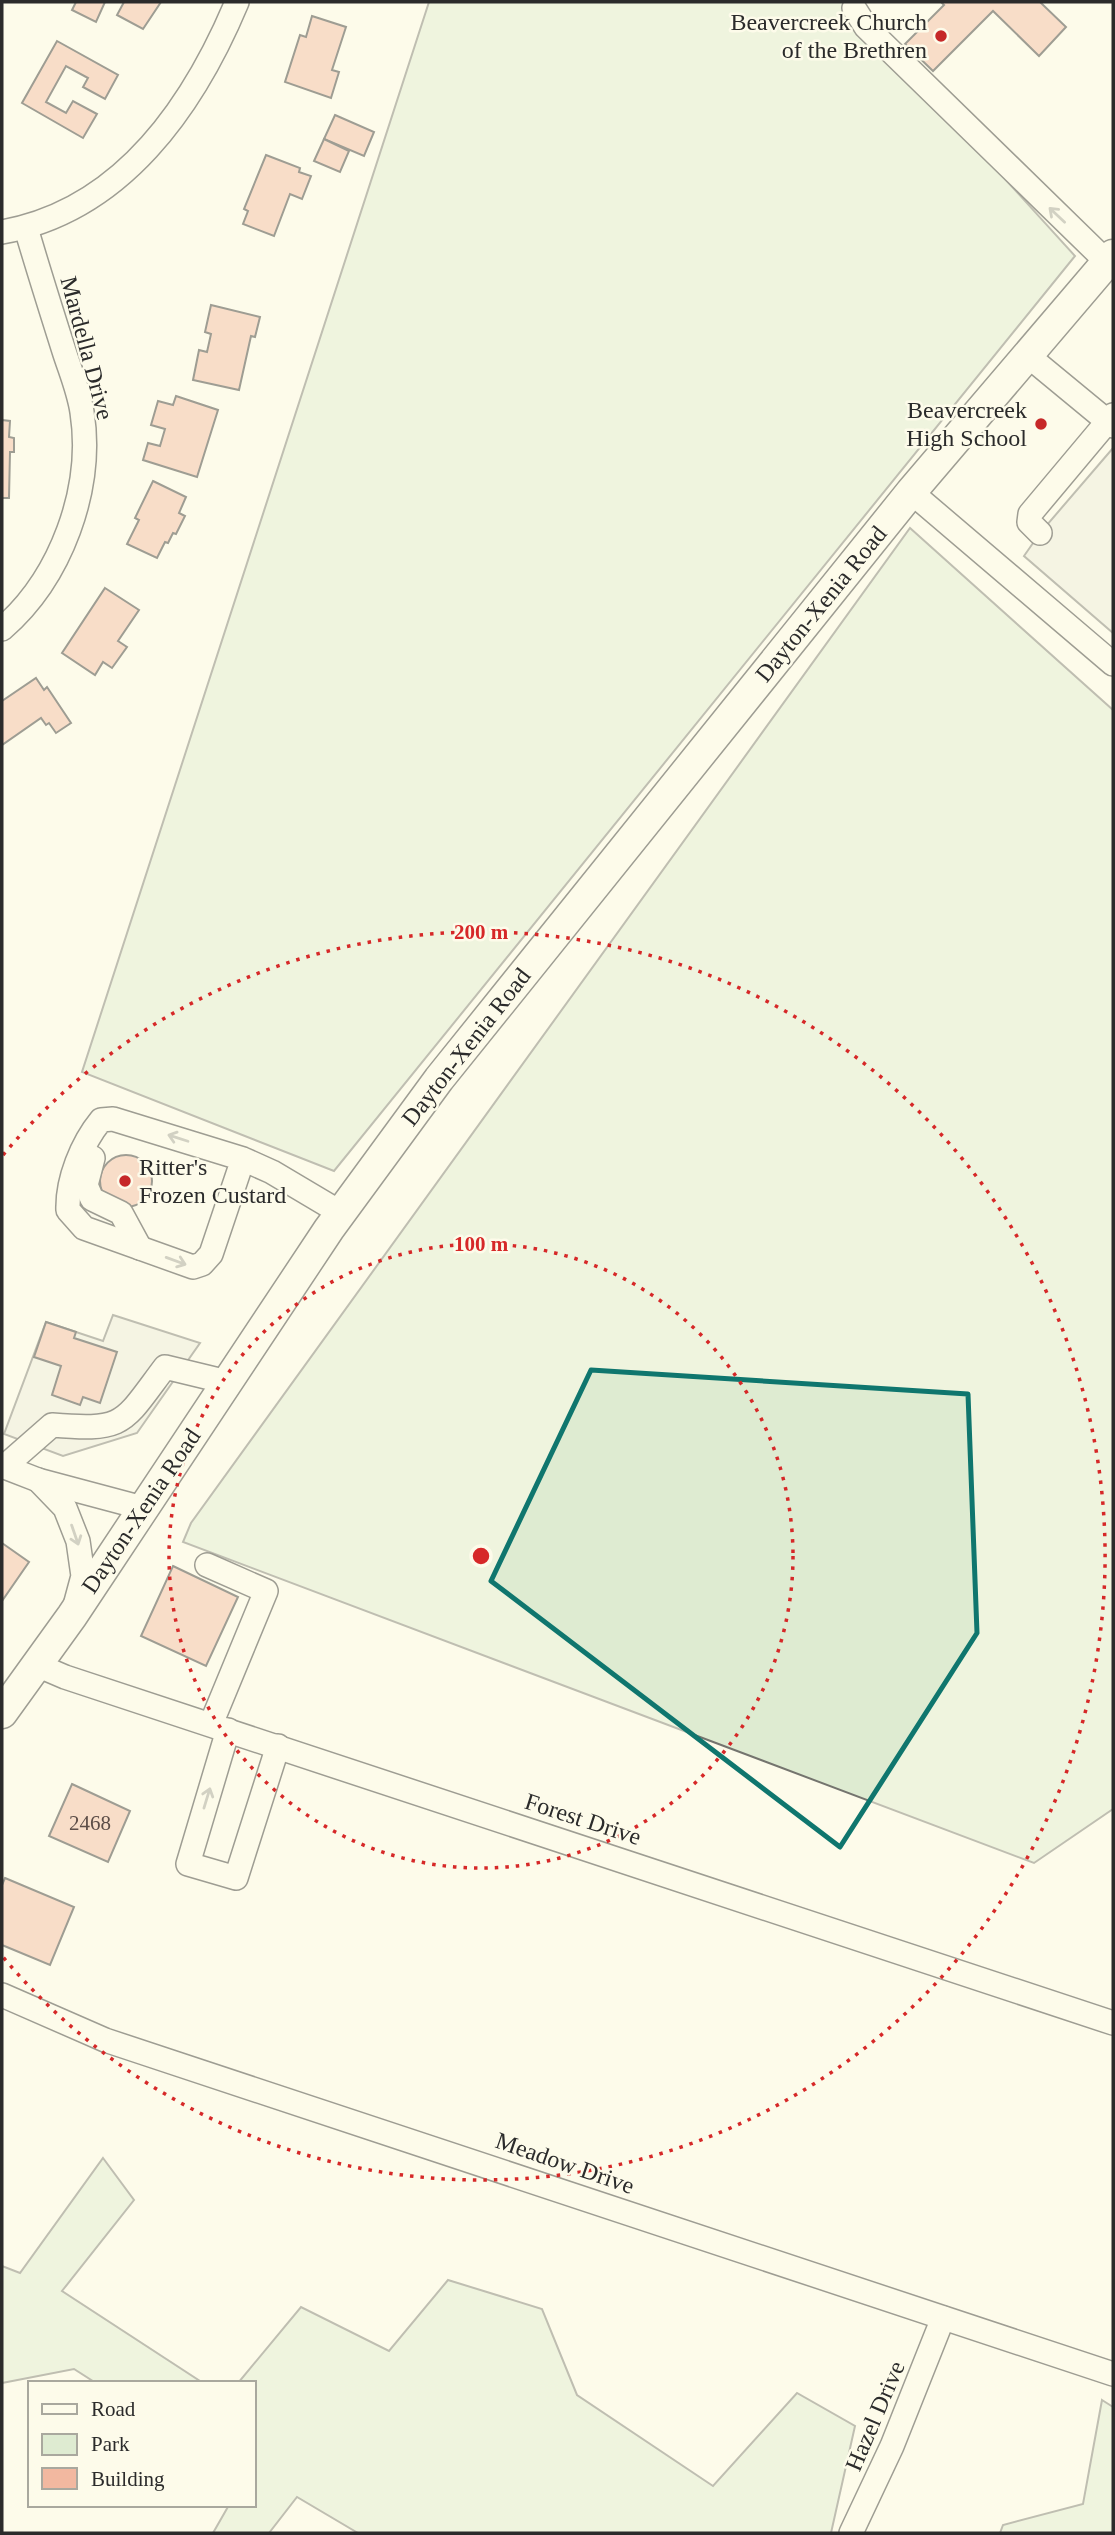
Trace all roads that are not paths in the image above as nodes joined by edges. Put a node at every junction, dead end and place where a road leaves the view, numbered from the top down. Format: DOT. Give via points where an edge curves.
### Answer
graph roads {
  1 [pos="237,2"];
  2 [pos="855,4"];
  3 [pos="26,228"];
  4 [pos="2,232"];
  5 [pos="1110,258"];
  6 [pos="1027,355"];
  7 [pos="1111,421"];
  8 [pos="912,492"];
  9 [pos="1040,533"];
  10 [pos="2,629"];
  11 [pos="1113,664"];
  12 [pos="243,1159"];
  13 [pos="341,1213"];
  14 [pos="227,1382"];
  15 [pos="3,1466"];
  16 [pos="38,1480"];
  17 [pos="143,1508"];
  18 [pos="207,1565"];
  19 [pos="72,1616"];
  20 [pos="37,1665"];
  21 [pos="2,1713"];
  22 [pos="219,1727"];
  23 [pos="278,1746"];
  24 [pos="2,1996"];
  25 [pos="1113,2023"];
  26 [pos="943,2318"];
  27 [pos="1113,2374"];
  28 [pos="851,2533"];
  1 -- 3 [label="street" via="201,75 132,166 72,211"];
  5 -- 2 [label="street, one-way" via="866,27"];
  3 -- 4 [label="street"];
  3 -- 10 [label="street, Mardella Drive" via="82,410 84,452 78,499 65,540 28,602"];
  5 -- 6 [label="main road, Dayton-Xenia Road"];
  6 -- 7 [label="street"];
  6 -- 8 [label="main road, Dayton-Xenia Road"];
  7 -- 9 [label="street" via="1069,482 1030,514 1029,522"];
  8 -- 11 [label="street"];
  8 -- 13 [label="main road, Dayton-Xenia Road" via="439,1079"];
  12 -- 12 [label="street, one-way" via="113,1119 101,1120 90,1133 67,1192 68,1210 84,1228 192,1267 211,1254"];
  12 -- 13 [label="street"];
  13 -- 14 [label="main road, Dayton-Xenia Road"];
  14 -- 15 [label="street" via="165,1367 126,1419 96,1428 52,1425"];
  14 -- 17 [label="main road, Dayton-Xenia Road"];
  15 -- 16 [label="street"];
  16 -- 17 [label="street"];
  16 -- 19 [label="street, one-way" via="65,1508 78,1541 83,1576"];
  17 -- 19 [label="main road, Dayton-Xenia Road"];
  18 -- 22 [label="street" via="266,1591"];
  19 -- 20 [label="main road, Dayton-Xenia Road"];
  20 -- 21 [label="main road, Dayton-Xenia Road"];
  20 -- 22 [label="street, Forest Drive"];
  22 -- 23 [label="street, Forest Drive"];
  23 -- 22 [label="street, one-way" via="236,1878 188,1864"];
  23 -- 25 [label="street, Forest Drive"];
  24 -- 26 [label="street, Meadow Drive" via="106,2040"];
  26 -- 27 [label="street, Meadow Drive"];
  26 -- 28 [label="street, Hazel Drive"];
}
